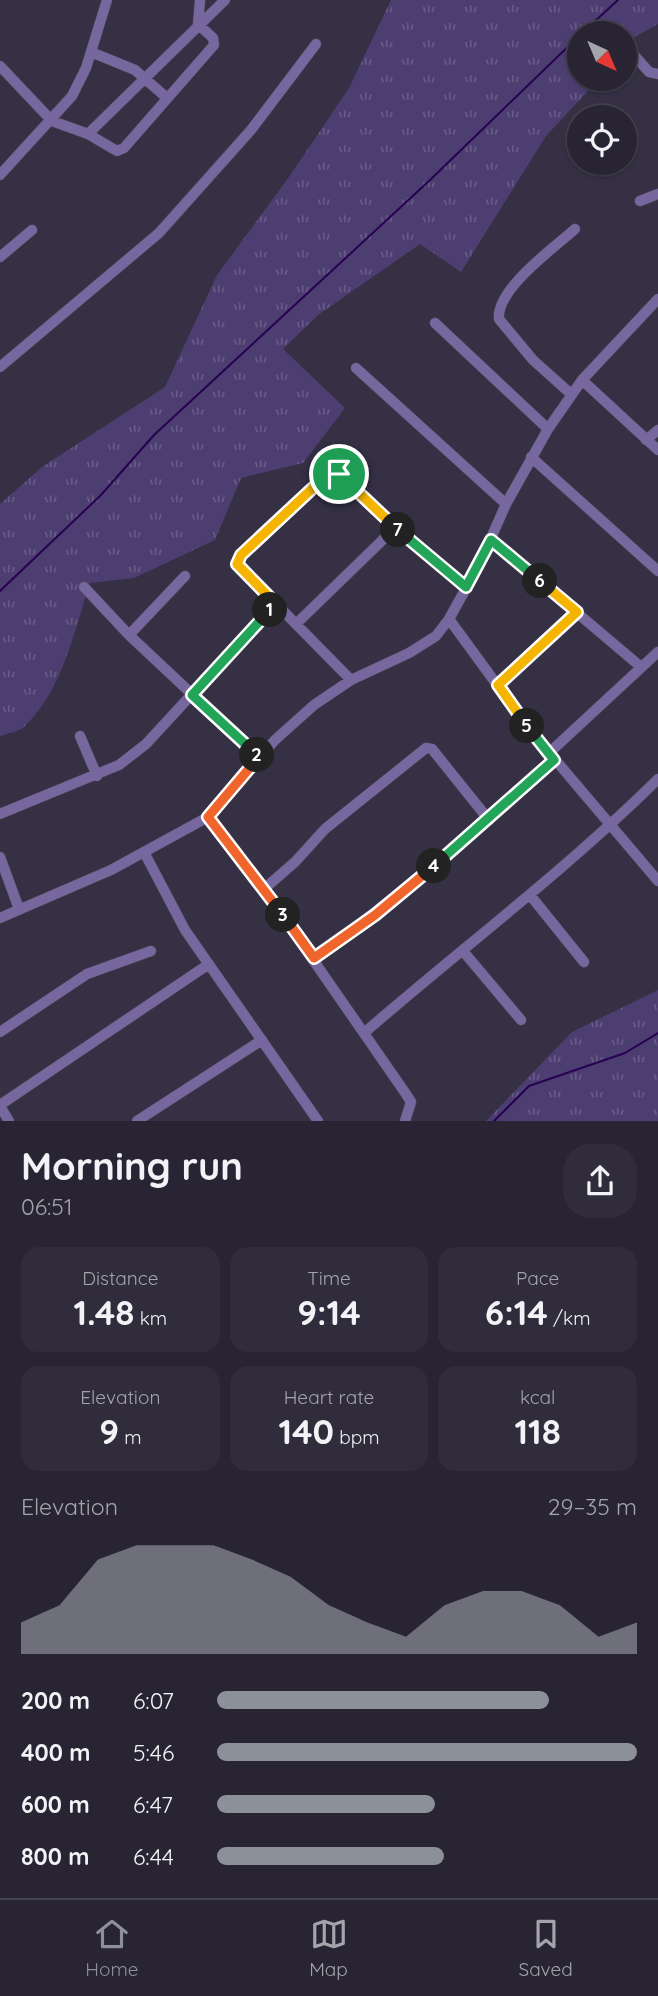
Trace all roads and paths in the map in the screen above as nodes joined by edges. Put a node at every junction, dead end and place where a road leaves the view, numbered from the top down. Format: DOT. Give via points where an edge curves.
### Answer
graph roads {
  1 [pos="107,0"];
  2 [pos="200,0"];
  3 [pos="225,0"];
  4 [pos="198,24"];
  5 [pos="316,44"];
  6 [pos="91,52"];
  7 [pos="637,58"];
  8 [pos="0,66"];
  9 [pos="658,74"];
  10 [pos="147,80"];
  11 [pos="167,98"];
  12 [pos="52,121"];
  13 [pos="88,134"];
  14 [pos="0,175"];
  15 [pos="658,194"];
  16 [pos="640,201"];
  17 [pos="575,229"];
  18 [pos="32,230"];
  19 [pos="0,257"];
  20 [pos="658,299"];
  21 [pos="435,323"];
  22 [pos="0,367"];
  23 [pos="356,368"];
  24 [pos="582,380"];
  25 [pos="571,394"];
  26 [pos="548,429"];
  27 [pos="658,430"];
  28 [pos="646,440"];
  29 [pos="658,450"];
  30 [pos="531,457"];
  31 [pos="506,504"];
  32 [pos="395,528"];
  33 [pos="491,540"];
  34 [pos="658,571"];
  35 [pos="185,576"];
  36 [pos="84,587"];
  37 [pos="466,587"];
  38 [pos="276,604"];
  39 [pos="577,612"];
  40 [pos="449,619"];
  41 [pos="296,624"];
  42 [pos="129,635"];
  43 [pos="658,652"];
  44 [pos="641,667"];
  45 [pos="351,680"];
  46 [pos="498,685"];
  47 [pos="192,695"];
  48 [pos="80,736"];
  49 [pos="259,757"];
  50 [pos="552,757"];
  51 [pos="97,776"];
  52 [pos="658,779"];
  53 [pos="0,814"];
  54 [pos="208,817"];
  55 [pos="489,820"];
  56 [pos="610,826"];
  57 [pos="144,852"];
  58 [pos="0,857"];
  59 [pos="658,881"];
  60 [pos="264,889"];
  61 [pos="530,895"];
  62 [pos="19,909"];
  63 [pos="0,918"];
  64 [pos="151,951"];
  65 [pos="463,951"];
  66 [pos="314,958"];
  67 [pos="584,962"];
  68 [pos="209,964"];
  69 [pos="521,1020"];
  70 [pos="0,1032"];
  71 [pos="364,1033"];
  72 [pos="262,1040"];
  73 [pos="0,1105"];
  74 [pos="312,1119"];
  75 [pos="9,1121"];
  76 [pos="137,1121"];
  77 [pos="404,1121"];
  1 -- 6 [label="street"];
  2 -- 4 [label="street"];
  3 -- 4 [label="street"];
  4 -- 10 [label="street"];
  4 -- 11 [label="street" via="214,45"];
  5 -- 22 [label="street" via="251,130 159,233"];
  6 -- 10 [label="street"];
  6 -- 12 [label="street" via="81,81"];
  7 -- 9 [label="street" via="649,72"];
  8 -- 12 [label="street"];
  10 -- 11 [label="street"];
  10 -- 13 [label="street"];
  11 -- 13 [label="street" via="124,148 111,149"];
  12 -- 13 [label="street"];
  12 -- 14 [label="street"];
  15 -- 16 [label="street"];
  17 -- 25 [label="street" via="510,289 499,311 499,319 533,360"];
  18 -- 19 [label="street"];
  20 -- 24 [label="street"];
  21 -- 26 [label="street"];
  23 -- 31 [label="street"];
  24 -- 25 [label="street"];
  24 -- 28 [label="street"];
  25 -- 26 [label="street"];
  26 -- 30 [label="street"];
  27 -- 28 [label="street"];
  28 -- 29 [label="street"];
  30 -- 31 [label="street"];
  30 -- 34 [label="street"];
  31 -- 33 [label="street"];
  32 -- 37 [label="street"];
  32 -- 38 [label="street" via="347,480 330,472 241,555 237,564"];
  32 -- 41 [label="street"];
  33 -- 37 [label="street"];
  33 -- 39 [label="street"];
  35 -- 42 [label="street"];
  36 -- 42 [label="street"];
  37 -- 40 [label="street"];
  38 -- 41 [label="street"];
  38 -- 47 [label="street"];
  39 -- 44 [label="street"];
  39 -- 46 [label="street"];
  40 -- 45 [label="street" via="436,636 409,653"];
  40 -- 46 [label="street"];
  41 -- 45 [label="street"];
  42 -- 47 [label="street"];
  43 -- 44 [label="street"];
  44 -- 50 [label="street"];
  45 -- 49 [label="street" via="314,705"];
  46 -- 50 [label="street"];
  47 -- 49 [label="street"];
  47 -- 51 [label="street" via="146,744"];
  48 -- 51 [label="street"];
  49 -- 54 [label="street"];
  50 -- 55 [label="street"];
  50 -- 56 [label="street"];
  51 -- 53 [label="street"];
  52 -- 56 [label="street"];
  54 -- 57 [label="street"];
  54 -- 60 [label="street"];
  55 -- 60 [label="street" via="426,748 325,829"];
  55 -- 66 [label="street" via="375,915"];
  56 -- 59 [label="street"];
  56 -- 61 [label="street"];
  57 -- 62 [label="street"];
  57 -- 68 [label="street" via="185,930"];
  58 -- 62 [label="street"];
  60 -- 66 [label="street"];
  61 -- 65 [label="street"];
  61 -- 67 [label="street"];
  62 -- 63 [label="street"];
  64 -- 70 [label="street" via="87,974"];
  65 -- 69 [label="street"];
  65 -- 71 [label="street"];
  66 -- 71 [label="street"];
  68 -- 72 [label="street"];
  68 -- 73 [label="street"];
  71 -- 77 [label="street" via="411,1102"];
  72 -- 74 [label="street"];
  72 -- 76 [label="street"];
  73 -- 75 [label="street"];
}
